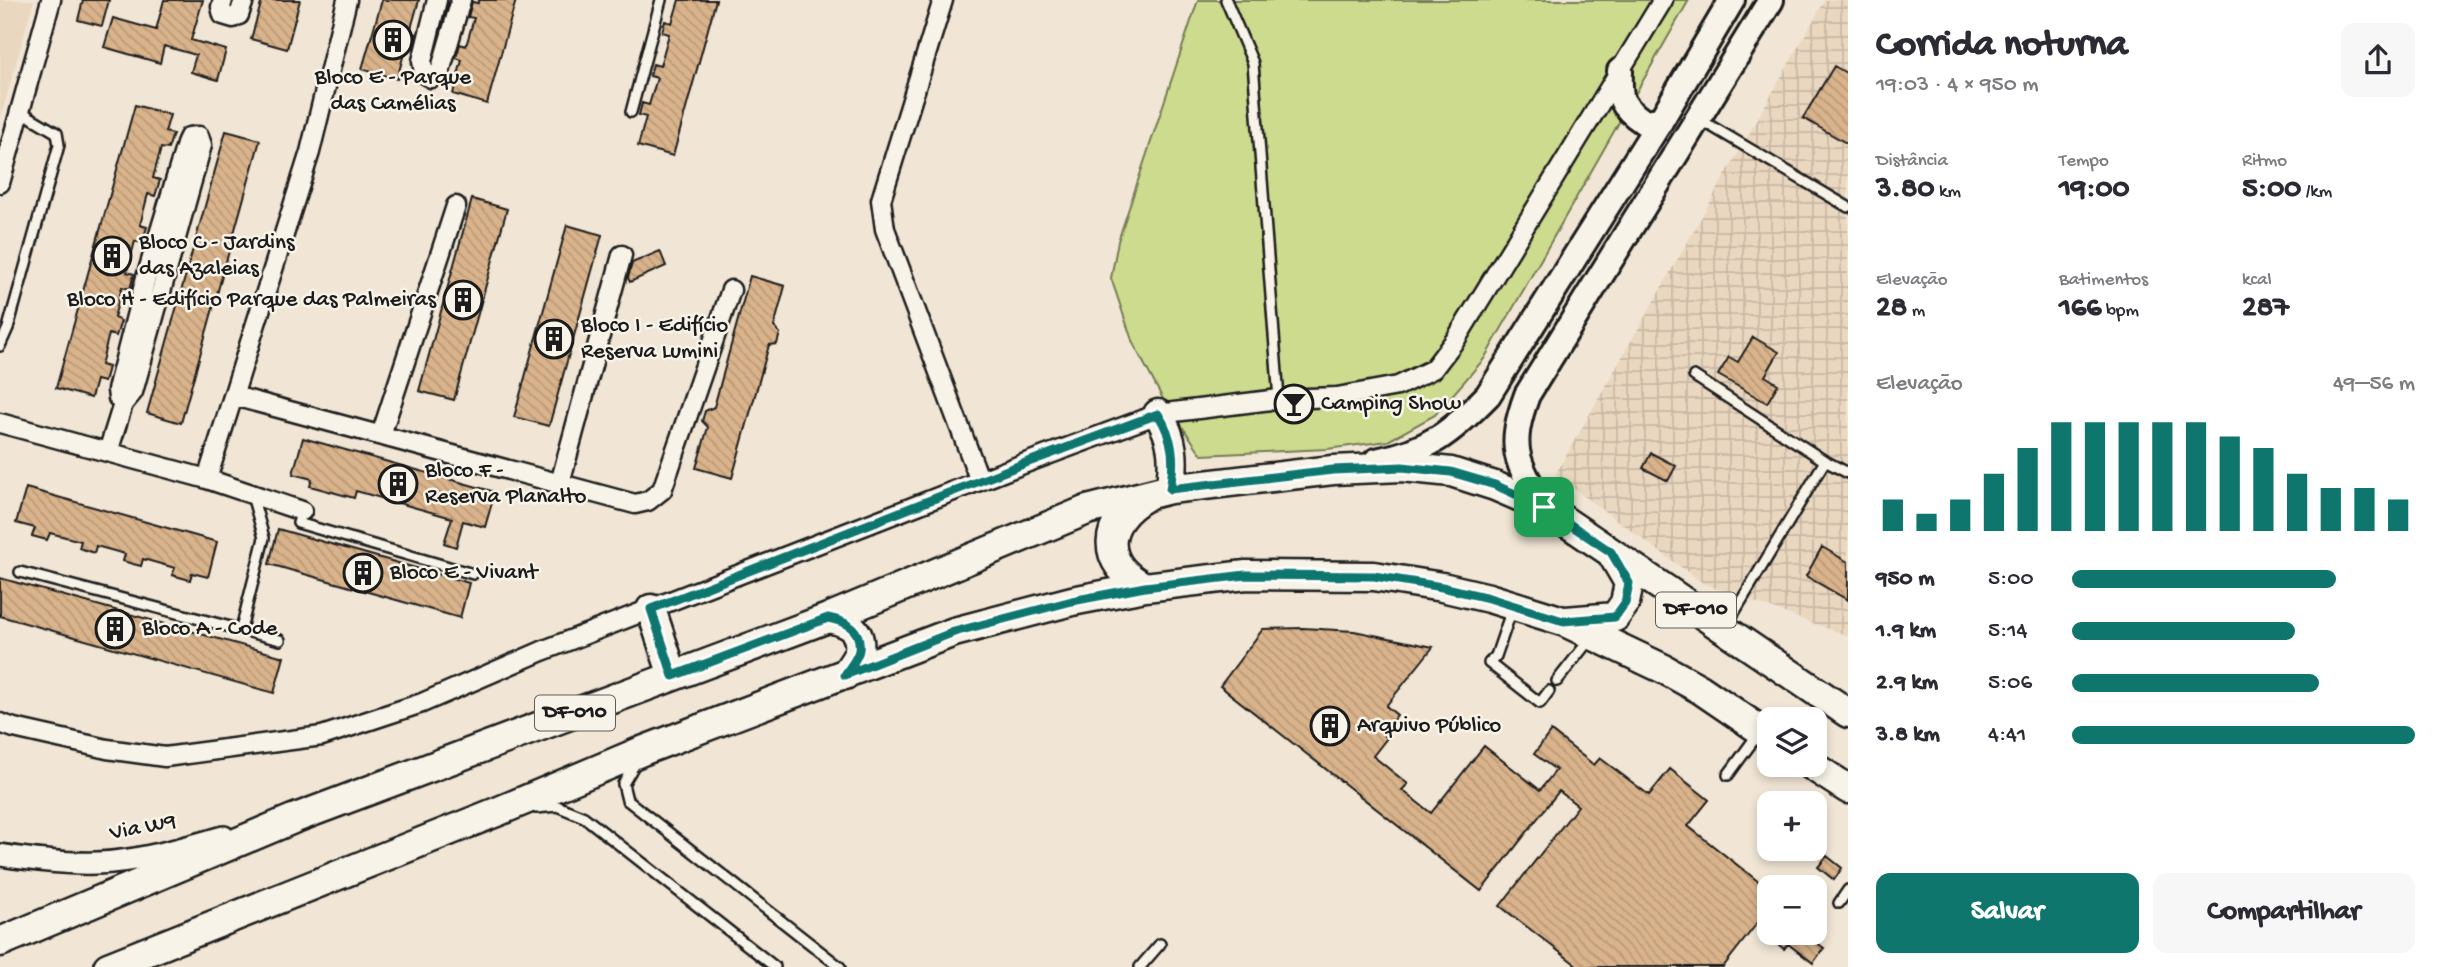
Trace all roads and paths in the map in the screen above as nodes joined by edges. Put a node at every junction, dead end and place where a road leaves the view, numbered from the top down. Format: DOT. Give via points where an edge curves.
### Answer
graph roads {
  1 [pos="51,0"];
  2 [pos="223,0"];
  3 [pos="244,0"];
  4 [pos="347,0"];
  5 [pos="438,0"];
  6 [pos="461,0"];
  7 [pos="661,0"];
  8 [pos="943,0"];
  9 [pos="1226,0"];
  10 [pos="1663,0"];
  11 [pos="1732,0"];
  12 [pos="1771,0"];
  13 [pos="1620,71"];
  14 [pos="20,111"];
  15 [pos="631,111"];
  16 [pos="1697,118"];
  17 [pos="1661,120"];
  18 [pos="0,183"];
  19 [pos="456,206"];
  20 [pos="1848,207"];
  21 [pos="622,255"];
  22 [pos="731,290"];
  23 [pos="0,346"];
  24 [pos="1694,376"];
  25 [pos="234,396"];
  26 [pos="1279,399"];
  27 [pos="123,404"];
  28 [pos="1158,414"];
  29 [pos="0,423"];
  30 [pos="381,435"];
  31 [pos="108,452"];
  32 [pos="1825,461"];
  33 [pos="1333,470"];
  34 [pos="1848,473"];
  35 [pos="207,479"];
  36 [pos="980,481"];
  37 [pos="560,483"];
  38 [pos="1162,491"];
  39 [pos="251,495"];
  40 [pos="1544,507"];
  41 [pos="302,511"];
  42 [pos="1611,552"];
  43 [pos="20,572"];
  44 [pos="473,574"];
  45 [pos="1145,587"];
  46 [pos="1513,604"];
  47 [pos="651,609"];
  48 [pos="828,618"];
  49 [pos="1563,621"];
  50 [pos="241,629"];
  51 [pos="1725,629"];
  52 [pos="1593,634"];
  53 [pos="279,640"];
  54 [pos="845,675"];
  55 [pos="673,676"];
  56 [pos="1557,681"];
  57 [pos="1549,691"];
  58 [pos="1842,705"];
  59 [pos="0,723"];
  60 [pos="1757,728"];
  61 [pos="1757,742"];
  62 [pos="642,751"];
  63 [pos="1728,775"];
  64 [pos="1827,775"];
  65 [pos="1848,789"];
  66 [pos="499,811"];
  67 [pos="293,819"];
  68 [pos="0,855"];
  69 [pos="1848,890"];
  70 [pos="1839,903"];
  71 [pos="3,943"];
  72 [pos="1160,944"];
  73 [pos="108,967"];
  74 [pos="775,967"];
  75 [pos="840,967"];
  76 [pos="1140,967"];
  1 -- 14 [label="street"];
  2 -- 3 [label="street" via="223,15 233,18 239,15"];
  4 -- 25 [label="street" via="310,152"];
  5 -- 6 [label="street" via="422,61 424,74 431,78 440,72"];
  7 -- 15 [label="lane"];
  8 -- 36 [label="street" via="881,200 885,229"];
  9 -- 26 [label="lane" via="1253,63"];
  10 -- 13 [label="street"];
  11 -- 17 [label="main road"];
  12 -- 16 [label="main road"];
  13 -- 17 [label="main road" via="1619,95 1631,114 1644,122"];
  13 -- 26 [label="street" via="1456,340 1433,369 1398,386 1349,395"];
  14 -- 18 [label="street"];
  14 -- 23 [label="lane" via="57,133 59,145"];
  16 -- 20 [label="lane"];
  16 -- 40 [label="main road" via="1527,395 1517,423 1517,451 1522,472"];
  17 -- 33 [label="main road" via="1488,395 1461,423 1428,446"];
  19 -- 30 [label="street"];
  21 -- 37 [label="street"];
  22 -- 37 [label="street" via="662,490 635,504"];
  24 -- 32 [label="lane"];
  25 -- 30 [label="street"];
  25 -- 35 [label="street"];
  26 -- 28 [label="street"];
  27 -- 27 [label="street" via="133,392 202,145 199,136 189,136 187,141 145,281 117,390"];
  27 -- 31 [label="street"];
  28 -- 36 [label="street"];
  28 -- 38 [label="main road" via="1169,431 1174,453"];
  29 -- 31 [label="street"];
  30 -- 37 [label="street"];
  31 -- 35 [label="street"];
  32 -- 34 [label="lane"];
  32 -- 51 [label="lane"];
  33 -- 38 [label="main road, DF-010"];
  33 -- 40 [label="main road, DF-010" via="1402,467 1451,472"];
  35 -- 39 [label="street"];
  36 -- 47 [label="street"];
  38 -- 45 [label="main road" via="1132,505 1116,527 1112,544 1123,574"];
  38 -- 48 [label="main road, DF-010" via="1087,510"];
  39 -- 41 [label="street"];
  39 -- 50 [label="lane" via="264,538"];
  40 -- 42 [label="main road, DF-010"];
  41 -- 44 [label="lane" via="298,523"];
  42 -- 49 [label="main road" via="1629,583 1625,603 1615,617"];
  42 -- 51 [label="main road, DF-010"];
  43 -- 50 [label="lane"];
  45 -- 46 [label="main road, DF-010" via="1246,575 1374,576"];
  45 -- 54 [label="main road, DF-010" via="954,632"];
  46 -- 49 [label="main road, DF-010"];
  46 -- 57 [label="lane" via="1496,656 1489,663 1540,703"];
  47 -- 55 [label="main road"];
  47 -- 59 [label="street" via="422,703 322,736 165,757 107,750"];
  48 -- 54 [label="main road" via="846,622 856,632 859,650"];
  48 -- 55 [label="main road, DF-010"];
  49 -- 52 [label="main road, DF-010"];
  50 -- 53 [label="lane"];
  51 -- 58 [label="main road, DF-010"];
  52 -- 56 [label="lane"];
  52 -- 60 [label="main road, DF-010" via="1664,669"];
  54 -- 62 [label="main road, DF-010"];
  55 -- 67 [label="main road, DF-010"];
  61 -- 63 [label="lane"];
  62 -- 66 [label="main road, DF-010"];
  62 -- 75 [label="lane" via="623,784 627,800"];
  64 -- 65 [label="main road"];
  66 -- 73 [label="main road, DF-010"];
  66 -- 74 [label="lane" via="557,806 584,817"];
  67 -- 68 [label="street, Via W9" via="158,854 99,863"];
  67 -- 71 [label="main road, DF-010"];
  69 -- 70 [label="lane"];
  72 -- 76 [label="lane"];
}
